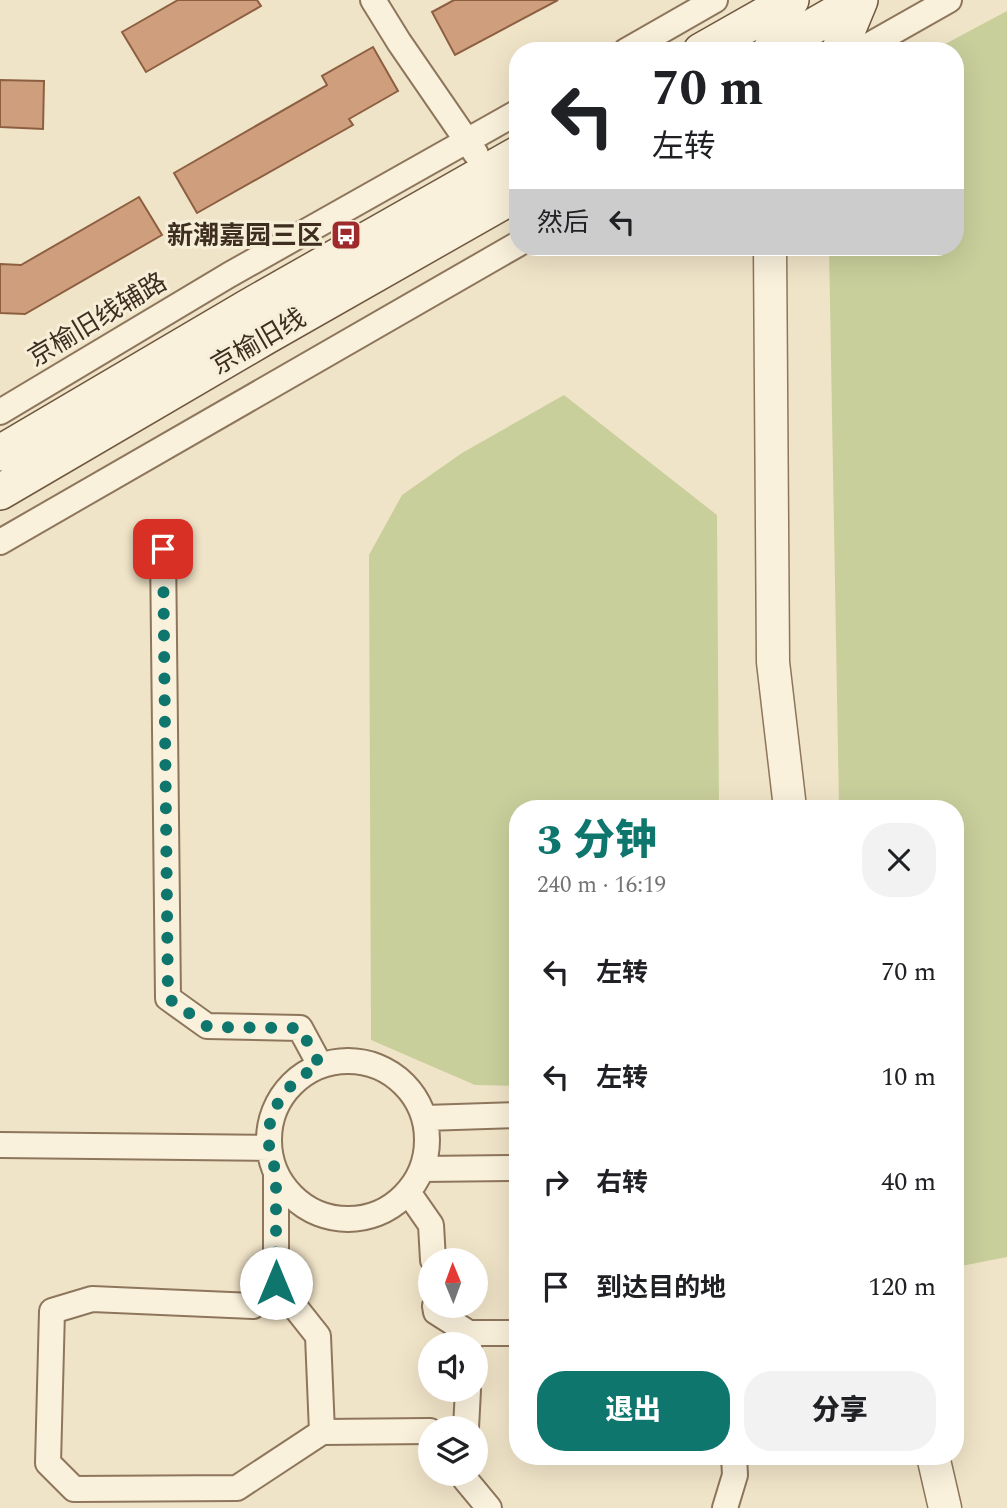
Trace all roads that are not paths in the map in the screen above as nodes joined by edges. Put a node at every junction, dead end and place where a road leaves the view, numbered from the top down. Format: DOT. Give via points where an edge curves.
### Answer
graph roads {
  1 [pos="373,0"];
  2 [pos="715,0"];
  3 [pos="791,0"];
  4 [pos="859,0"];
  5 [pos="949,0"];
  6 [pos="642,42"];
  7 [pos="717,42"];
  8 [pos="786,42"];
  9 [pos="843,42"];
  10 [pos="875,42"];
  11 [pos="509,117"];
  12 [pos="468,141"];
  13 [pos="509,159"];
  14 [pos="488,171"];
  15 [pos="509,198"];
  16 [pos="509,249"];
  17 [pos="770,256"];
  18 [pos="0,412"];
  19 [pos="0,453"];
  20 [pos="0,492"];
  21 [pos="0,542"];
  22 [pos="163,549"];
  23 [pos="789,800"];
  24 [pos="320,1065"];
  25 [pos="509,1115"];
  26 [pos="425,1118"];
  27 [pos="0,1145"];
  28 [pos="269,1148"];
  29 [pos="509,1168"];
  30 [pos="422,1170"];
  31 [pos="276,1173"];
  32 [pos="408,1192"];
  33 [pos="432,1248"];
  34 [pos="276,1283"];
  35 [pos="444,1318"];
  36 [pos="461,1332"];
  37 [pos="509,1334"];
  38 [pos="488,1336"];
  39 [pos="418,1431"];
  40 [pos="323,1432"];
  41 [pos="734,1465"];
  42 [pos="935,1465"];
  43 [pos="471,1486"];
  44 [pos="489,1508"];
  45 [pos="725,1508"];
  46 [pos="945,1508"];
  1 -- 12 [label="street"];
  2 -- 6 [label="street"];
  3 -- 7 [label="main road"];
  4 -- 8 [label="main road"];
  4 -- 9 [label="main road"];
  5 -- 10 [label="street"];
  11 -- 12 [label="street, 京榆旧线辅路"];
  12 -- 14 [label="street"];
  12 -- 18 [label="street, 京榆旧线辅路" via="229,275"];
  13 -- 14 [label="main road, 京榆旧线"];
  14 -- 19 [label="main road, 京榆旧线"];
  15 -- 20 [label="main road, 京榆旧线"];
  16 -- 21 [label="street"];
  17 -- 23 [label="street" via="773,662"];
  22 -- 24 [label="street" via="168,998 208,1027 300,1028"];
  24 -- 26 [label="street" via="346,1060 372,1064 396,1076 414,1095"];
  24 -- 28 [label="street" via="298,1078 280,1098 270,1122"];
  25 -- 26 [label="street"];
  26 -- 30 [label="street" via="428,1144"];
  27 -- 28 [label="street"];
  28 -- 31 [label="street"];
  29 -- 30 [label="street"];
  30 -- 32 [label="street"];
  31 -- 32 [label="street" via="290,1195 312,1210 337,1218 363,1218 388,1209"];
  31 -- 34 [label="street"];
  32 -- 33 [label="street" via="431,1225"];
  34 -- 40 [label="street" via="318,1336"];
  34 -- 40 [label="street" via="253,1306 92,1299 52,1311 48,1463 74,1489 237,1488"];
  35 -- 36 [label="street"];
  37 -- 38 [label="street"];
  39 -- 40 [label="street"];
  41 -- 45 [label="street"];
  42 -- 46 [label="street"];
  43 -- 44 [label="street"];
}
